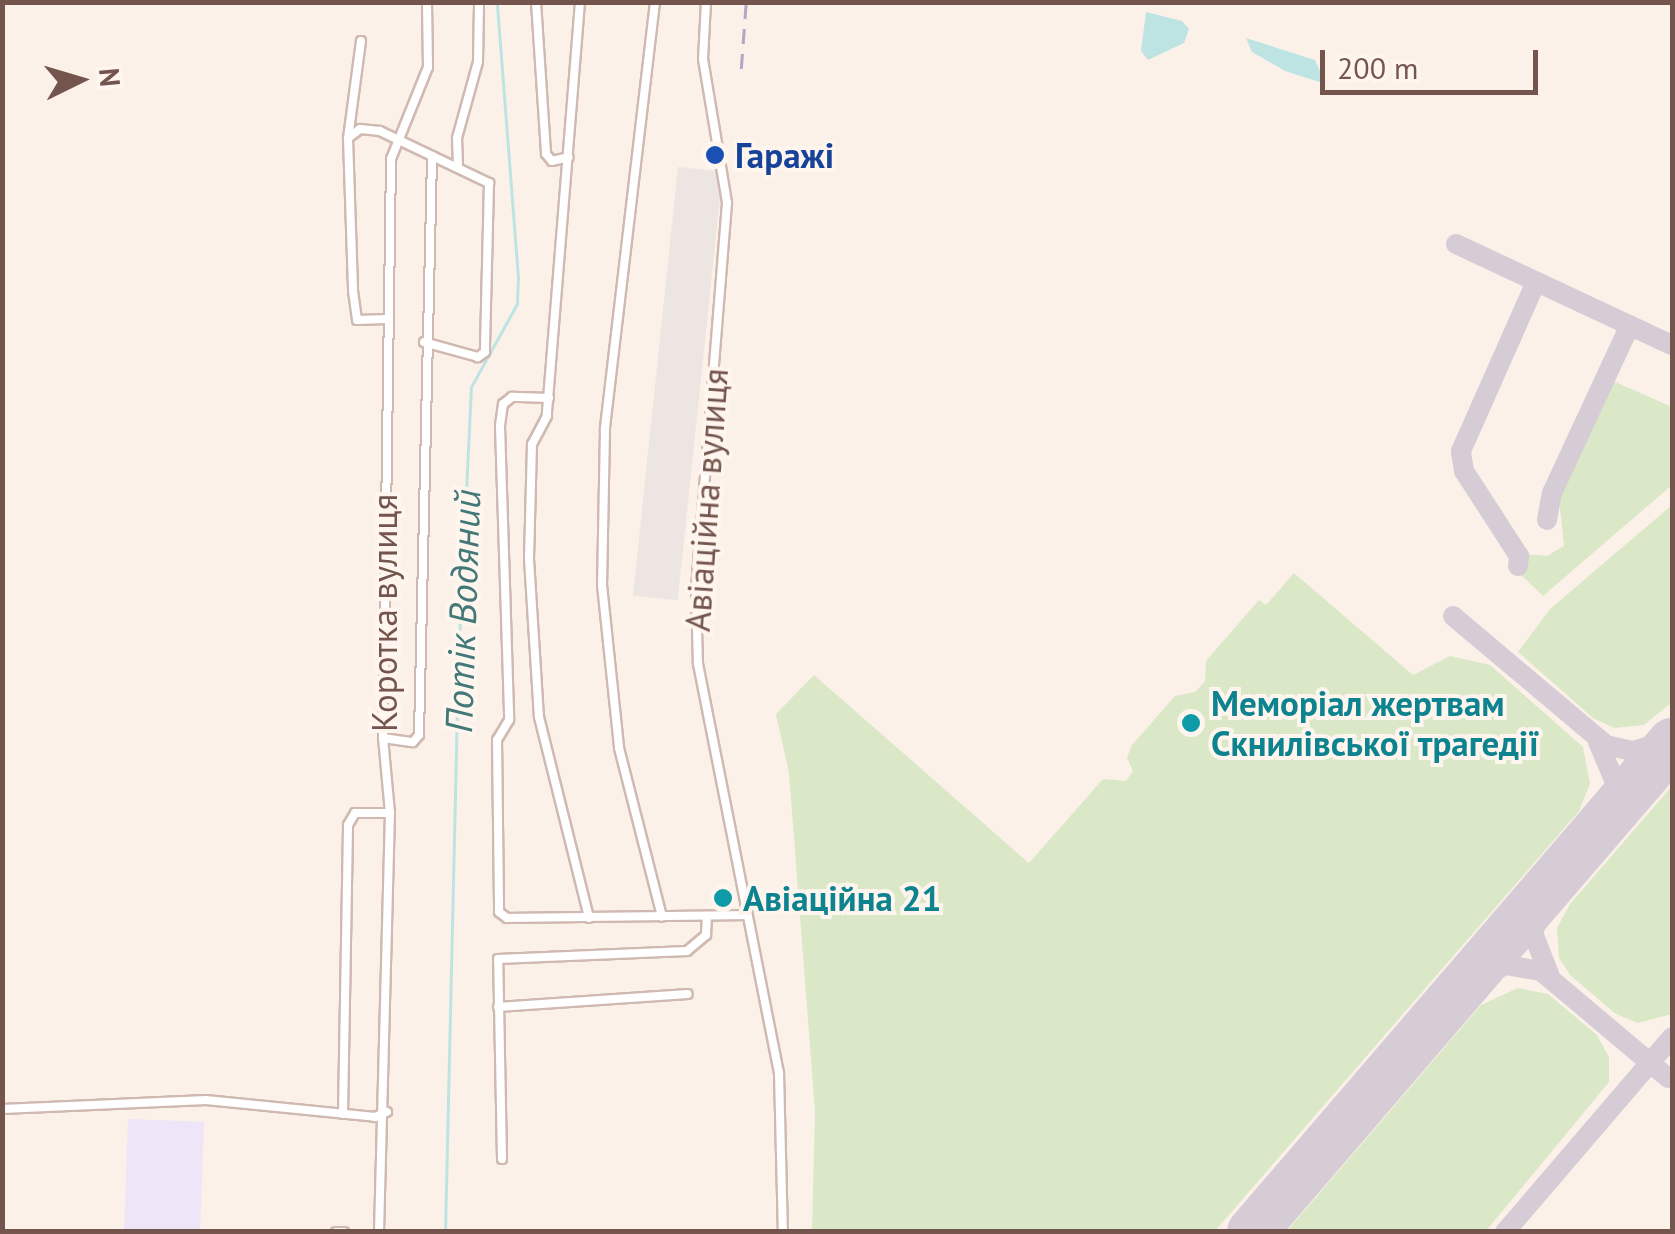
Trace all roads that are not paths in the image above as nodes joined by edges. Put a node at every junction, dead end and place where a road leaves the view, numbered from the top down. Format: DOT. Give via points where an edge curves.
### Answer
graph roads {
  1 [pos="427,2"];
  2 [pos="479,2"];
  3 [pos="536,2"];
  4 [pos="580,2"];
  5 [pos="656,2"];
  6 [pos="706,2"];
  7 [pos="361,41"];
  8 [pos="394,137"];
  9 [pos="348,138"];
  10 [pos="432,156"];
  11 [pos="569,156"];
  12 [pos="458,166"];
  13 [pos="387,319"];
  14 [pos="424,342"];
  15 [pos="549,398"];
  16 [pos="383,738"];
  17 [pos="390,814"];
  18 [pos="748,915"];
  19 [pos="707,917"];
  20 [pos="589,918"];
  21 [pos="662,918"];
  22 [pos="688,994"];
  23 [pos="498,1007"];
  24 [pos="2,1109"];
  25 [pos="386,1112"];
  26 [pos="343,1114"];
  27 [pos="502,1159"];
  28 [pos="336,1232"];
  29 [pos="344,1232"];
  30 [pos="379,1232"];
  31 [pos="784,1232"];
  1 -- 8 [label="street, Коротка вулиця" via="428,67"];
  2 -- 12 [label="street" via="478,62 457,138"];
  3 -- 11 [label="street" via="546,154 552,161"];
  4 -- 11 [label="street"];
  5 -- 21 [label="street" via="605,430 602,584 619,748"];
  6 -- 18 [label="street, Авіаційна вулиця" via="703,59 728,203 696,628 707,726"];
  7 -- 9 [label="street"];
  8 -- 9 [label="street" via="368,128"];
  8 -- 10 [label="street"];
  8 -- 13 [label="street, Коротка вулиця"];
  9 -- 13 [label="street" via="356,319"];
  10 -- 12 [label="street"];
  10 -- 14 [label="street"];
  11 -- 15 [label="street"];
  12 -- 14 [label="street" via="490,183 486,350 478,357"];
  13 -- 16 [label="street, Коротка вулиця"];
  14 -- 16 [label="street" via="419,735 413,742"];
  15 -- 20 [label="street" via="531,458 539,717"];
  15 -- 20 [label="street" via="512,396 503,404 500,426 509,720 496,740 499,912 507,918"];
  16 -- 17 [label="street, Коротка вулиця"];
  17 -- 25 [label="street, Коротка вулиця"];
  17 -- 26 [label="street" via="355,813 348,826"];
  18 -- 19 [label="street"];
  18 -- 31 [label="street, Авіаційна вулиця" via="779,1073"];
  19 -- 21 [label="street"];
  19 -- 23 [label="street" via="706,935 687,952 504,956 495,965"];
  20 -- 21 [label="street"];
  22 -- 23 [label="street"];
  23 -- 27 [label="street"];
  24 -- 26 [label="street" via="206,1100"];
  25 -- 26 [label="street"];
  25 -- 30 [label="street, Коротка вулиця"];
  28 -- 29 [label="street"];
}
